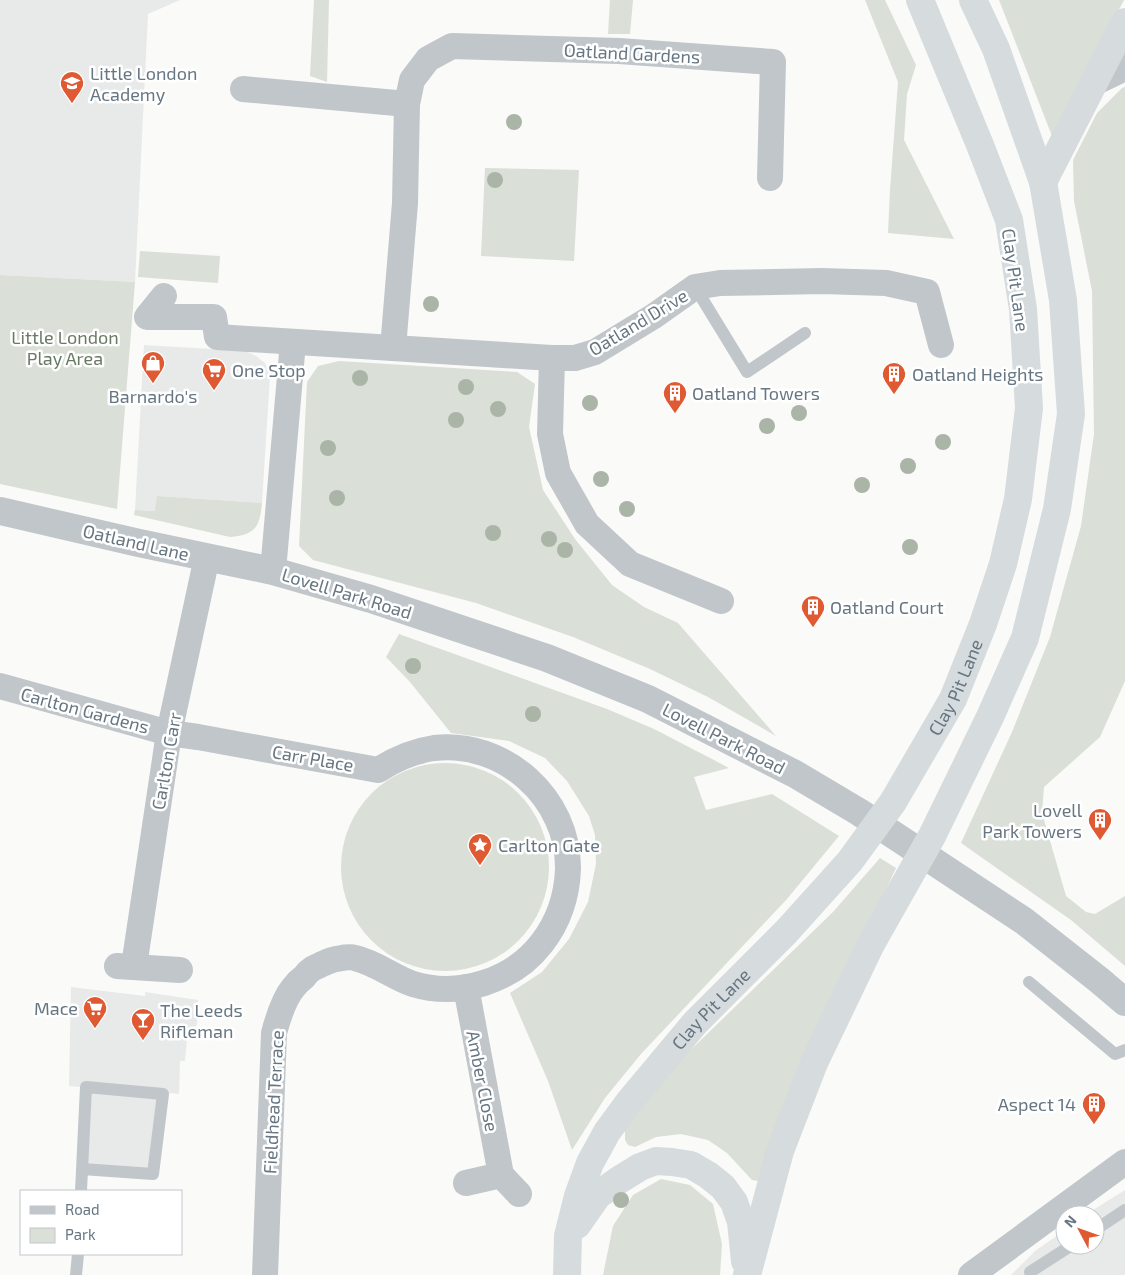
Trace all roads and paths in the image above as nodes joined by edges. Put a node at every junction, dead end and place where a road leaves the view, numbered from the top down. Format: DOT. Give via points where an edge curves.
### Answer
graph roads {
  1 [pos="920,0"];
  2 [pos="973,0"];
  3 [pos="1125,22"];
  4 [pos="1125,67"];
  5 [pos="1096,81"];
  6 [pos="244,89"];
  7 [pos="407,104"];
  8 [pos="770,178"];
  9 [pos="1043,182"];
  10 [pos="695,287"];
  11 [pos="164,296"];
  12 [pos="805,333"];
  13 [pos="293,342"];
  14 [pos="941,345"];
  15 [pos="393,348"];
  16 [pos="552,358"];
  17 [pos="0,511"];
  18 [pos="206,557"];
  19 [pos="273,571"];
  20 [pos="721,600"];
  21 [pos="0,686"];
  22 [pos="169,733"];
  23 [pos="180,970"];
  24 [pos="1029,982"];
  25 [pos="466,988"];
  26 [pos="1125,1002"];
  27 [pos="1125,1050"];
  28 [pos="1125,1162"];
  29 [pos="82,1170"];
  30 [pos="501,1175"];
  31 [pos="466,1183"];
  32 [pos="81,1190"];
  33 [pos="519,1194"];
  34 [pos="1125,1210"];
  35 [pos="1105,1223"];
  36 [pos="568,1236"];
  37 [pos="78,1255"];
  38 [pos="1056,1255"];
  39 [pos="1030,1272"];
  40 [pos="76,1275"];
  41 [pos="265,1275"];
  42 [pos="567,1275"];
  43 [pos="747,1275"];
  44 [pos="970,1275"];
  1 -- 36 [label="highway, Clay Pit Lane" via="1009,220 1022,309 1029,408 1018,499 1003,564 953,699 893,802 850,861 786,932 695,1023 629,1102 607,1132 590,1164"];
  2 -- 9 [label="highway" via="996,49"];
  3 -- 5 [label="highway"];
  4 -- 5 [label="street"];
  5 -- 9 [label="highway"];
  6 -- 7 [label="street"];
  7 -- 8 [label="street, Oatland Gardens" via="412,80 428,59 452,46 619,51 773,62"];
  7 -- 15 [label="street, Oatland Gardens" via="405,203"];
  9 -- 43 [label="highway" via="1063,300 1072,414 1057,509 1025,638 932,836 871,944 814,1063 780,1150"];
  10 -- 12 [label="lane" via="747,372"];
  10 -- 14 [label="street, Oatland Drive" via="720,283 822,281 886,283 927,292"];
  10 -- 16 [label="street, Oatland Drive" via="595,352 575,358"];
  11 -- 13 [label="street, Oatland Drive" via="147,317 214,317 218,337"];
  13 -- 15 [label="street, Oatland Drive"];
  13 -- 19 [label="street"];
  15 -- 16 [label="street, Oatland Drive"];
  16 -- 20 [label="street" via="550,434 558,473 587,524 630,564"];
  17 -- 18 [label="street, Oatland Lane"];
  18 -- 19 [label="street, Oatland Lane"];
  18 -- 22 [label="street, Carlton Carr"];
  19 -- 26 [label="street, Lovell Park Road" via="446,623 547,658 648,699 795,774 858,812 1024,921"];
  21 -- 22 [label="street, Carlton Gardens"];
  22 -- 23 [label="street, Carlton Carr" via="126,966"];
  22 -- 25 [label="street, Carr Place" via="378,770 415,752 434,748 471,750 502,761 528,778 553,810 562,830 568,863 562,906 542,944 529,957 499,977"];
  24 -- 27 [label="lane" via="1115,1054"];
  25 -- 30 [label="street, Amber Close"];
  25 -- 41 [label="street, Fieldhead Terrace" via="432,988 414,984 353,957 333,960 311,969 292,989 274,1032"];
  28 -- 44 [label="street"];
  29 -- 29 [label="lane" via="86,1087 163,1094 153,1174"];
  29 -- 32 [label="lane"];
  30 -- 31 [label="street"];
  30 -- 33 [label="street"];
  34 -- 35 [label="lane"];
  36 -- 42 [label="highway, Clay Pit Lane"];
  36 -- 43 [label="highway" via="598,1195 640,1167 656,1161 690,1165 723,1187 734,1202 741,1222"];
  37 -- 40 [label="lane"];
  38 -- 39 [label="lane"];
}
